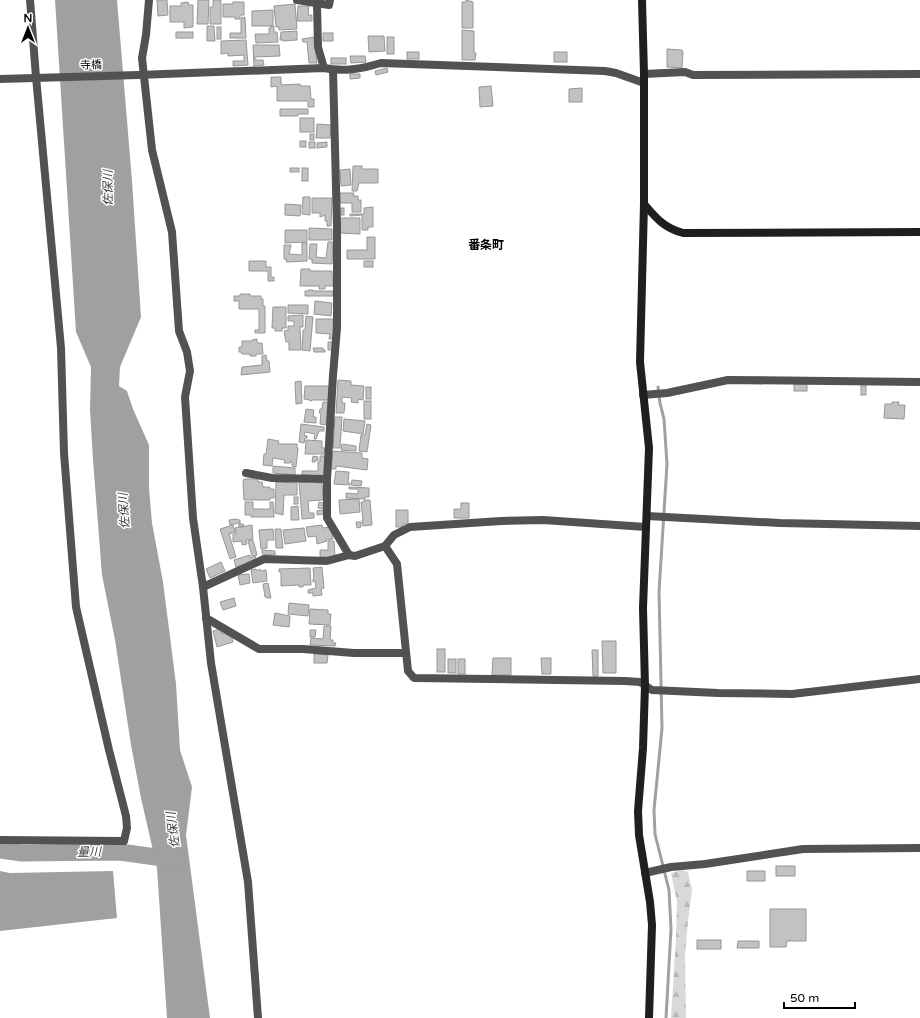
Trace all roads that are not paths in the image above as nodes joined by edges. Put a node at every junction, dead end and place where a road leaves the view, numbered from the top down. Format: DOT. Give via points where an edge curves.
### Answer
graph roads {
  1 [pos="30,0"];
  2 [pos="149,0"];
  3 [pos="297,0"];
  4 [pos="330,0"];
  5 [pos="642,0"];
  6 [pos="317,4"];
  7 [pos="324,68"];
  8 [pos="332,70"];
  9 [pos="644,74"];
  10 [pos="920,74"];
  11 [pos="141,75"];
  12 [pos="40,77"];
  13 [pos="0,78"];
  14 [pos="644,83"];
  15 [pos="644,204"];
  16 [pos="920,232"];
  17 [pos="920,382"];
  18 [pos="643,395"];
  19 [pos="246,473"];
  20 [pos="327,479"];
  21 [pos="647,516"];
  22 [pos="920,526"];
  23 [pos="646,527"];
  24 [pos="385,546"];
  25 [pos="349,555"];
  26 [pos="203,587"];
  27 [pos="206,618"];
  28 [pos="406,653"];
  29 [pos="920,679"];
  30 [pos="645,686"];
  31 [pos="0,840"];
  32 [pos="920,848"];
  33 [pos="645,873"];
  34 [pos="258,1018"];
  35 [pos="649,1018"];
  1 -- 12 [label="street"];
  2 -- 11 [label="street"];
  3 -- 6 [label="street"];
  4 -- 6 [label="street" via="329,5"];
  5 -- 9 [label="street"];
  6 -- 7 [label="street" via="318,47"];
  7 -- 8 [label="street, 寺橋"];
  7 -- 11 [label="street, 寺橋"];
  8 -- 14 [label="street, 寺橋" via="360,69 381,63 605,71"];
  8 -- 20 [label="street" via="337,328"];
  9 -- 10 [label="street"];
  9 -- 14 [label="street"];
  11 -- 12 [label="street, 寺橋"];
  11 -- 26 [label="street" via="152,150 172,232 179,332 187,352 190,371 185,397 193,518"];
  12 -- 13 [label="street, 寺橋"];
  12 -- 31 [label="street" via="62,348 64,453 76,607 127,828 124,841"];
  14 -- 15 [label="street"];
  15 -- 16 [label="street" via="665,226 683,233"];
  15 -- 18 [label="street" via="640,355"];
  17 -- 18 [label="street" via="728,380 667,393"];
  18 -- 21 [label="street" via="649,448"];
  19 -- 20 [label="street" via="272,478"];
  20 -- 25 [label="street" via="327,518"];
  21 -- 22 [label="street" via="780,523"];
  21 -- 23 [label="street"];
  23 -- 24 [label="street" via="543,520 418,526 394,535"];
  23 -- 30 [label="street" via="643,608"];
  24 -- 25 [label="street" via="355,556"];
  24 -- 28 [label="street" via="397,564"];
  25 -- 26 [label="street" via="326,561 264,559"];
  26 -- 27 [label="street"];
  27 -- 28 [label="street" via="259,649 303,648 354,653"];
  27 -- 34 [label="street" via="211,663 248,882"];
  28 -- 30 [label="street" via="408,671 414,678 625,681 640,682"];
  29 -- 30 [label="street" via="792,694 652,690"];
  30 -- 33 [label="street" via="638,811"];
  32 -- 33 [label="street" via="803,849 671,867"];
  33 -- 35 [label="street" via="652,925"];
}
